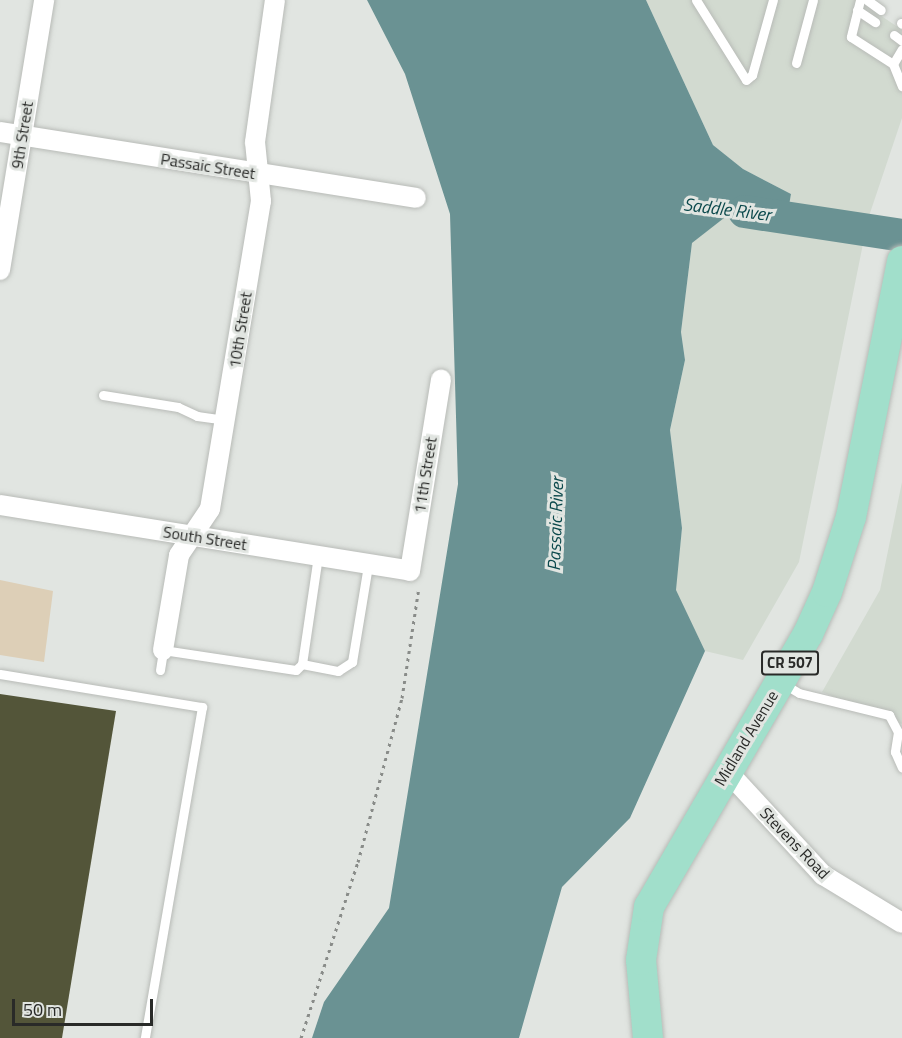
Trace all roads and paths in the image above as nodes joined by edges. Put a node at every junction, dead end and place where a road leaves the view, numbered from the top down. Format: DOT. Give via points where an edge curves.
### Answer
graph roads {
  1 [pos="44,0"];
  2 [pos="275,0"];
  3 [pos="696,0"];
  4 [pos="773,0"];
  5 [pos="813,0"];
  6 [pos="860,0"];
  7 [pos="867,0"];
  8 [pos="857,10"];
  9 [pos="881,10"];
  10 [pos="875,22"];
  11 [pos="902,49"];
  12 [pos="796,63"];
  13 [pos="893,64"];
  14 [pos="902,86"];
  15 [pos="0,132"];
  16 [pos="22,136"];
  17 [pos="258,174"];
  18 [pos="416,198"];
  19 [pos="901,264"];
  20 [pos="0,270"];
  21 [pos="441,379"];
  22 [pos="103,395"];
  23 [pos="225,420"];
  24 [pos="0,506"];
  25 [pos="192,536"];
  26 [pos="318,556"];
  27 [pos="368,565"];
  28 [pos="410,571"];
  29 [pos="163,650"];
  30 [pos="302,664"];
  31 [pos="160,670"];
  32 [pos="0,674"];
  33 [pos="780,681"];
  34 [pos="902,768"];
  35 [pos="727,771"];
  36 [pos="902,924"];
  37 [pos="145,1038"];
  38 [pos="302,1038"];
  39 [pos="648,1038"];
  1 -- 16 [label="street, 9th Street"];
  2 -- 17 [label="street, 10th Street" via="255,142"];
  3 -- 4 [label="lane" via="746,80 752,75"];
  5 -- 12 [label="lane"];
  6 -- 8 [label="lane"];
  7 -- 9 [label="lane"];
  8 -- 10 [label="lane"];
  8 -- 13 [label="lane" via="851,37"];
  11 -- 13 [label="lane"];
  13 -- 14 [label="lane"];
  15 -- 16 [label="street, Passaic Street"];
  16 -- 17 [label="street, Passaic Street"];
  16 -- 20 [label="street, 9th Street"];
  17 -- 18 [label="street, Passaic Street"];
  17 -- 23 [label="street, 10th Street" via="261,201"];
  19 -- 33 [label="main road, Midland Avenue / CR 507" via="841,555 808,634"];
  21 -- 28 [label="street, 11th Street"];
  22 -- 23 [label="lane" via="178,407 197,416"];
  23 -- 25 [label="street, 10th Street" via="210,509"];
  24 -- 25 [label="street, South Street"];
  25 -- 26 [label="street, South Street"];
  25 -- 29 [label="street, 10th Street" via="179,555"];
  26 -- 27 [label="street, South Street"];
  26 -- 30 [label="lane"];
  27 -- 28 [label="street, South Street"];
  27 -- 30 [label="lane" via="352,662 338,671"];
  28 -- 38 [label="path" via="420,584 402,698 358,862"];
  29 -- 30 [label="lane" via="296,670"];
  29 -- 31 [label="lane"];
  32 -- 37 [label="lane" via="202,707"];
  33 -- 34 [label="lane" via="799,693 889,715 897,732 895,752"];
  33 -- 35 [label="main road, Midland Avenue / CR 507"];
  35 -- 36 [label="street, Stevens Road" via="823,875"];
  35 -- 39 [label="main road, Midland Avenue / CR 507" via="649,907 641,960"];
}
